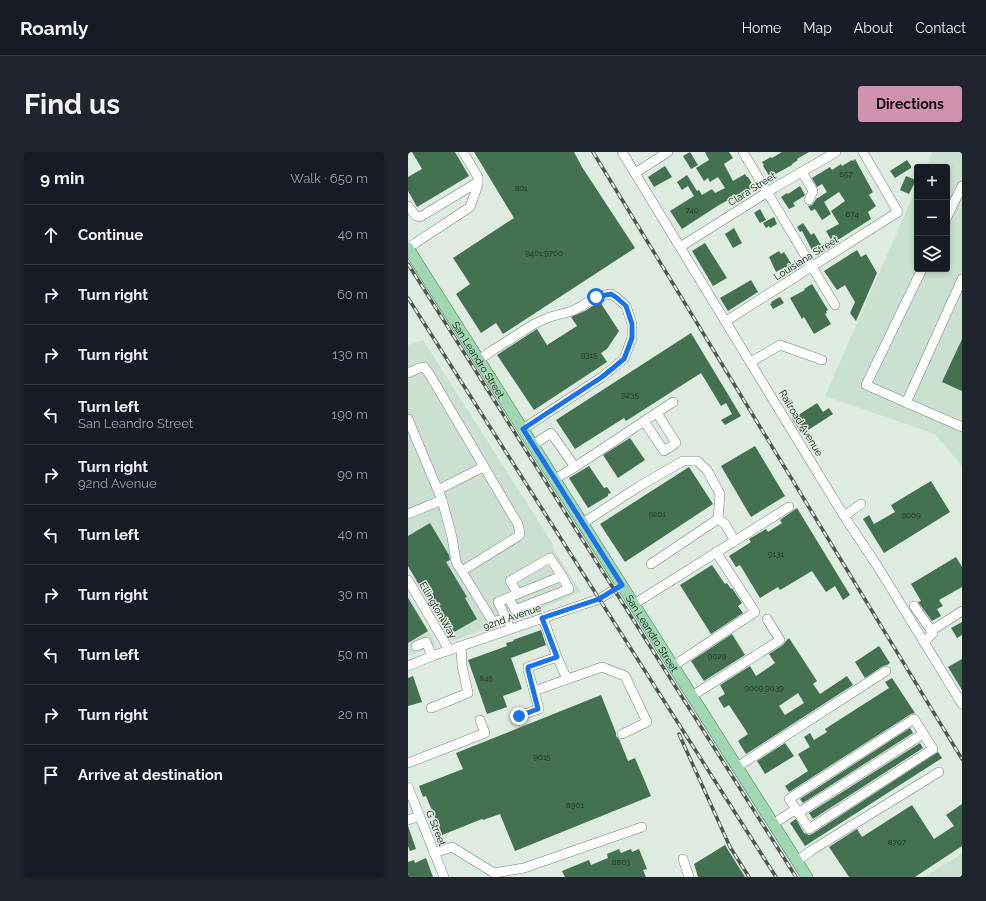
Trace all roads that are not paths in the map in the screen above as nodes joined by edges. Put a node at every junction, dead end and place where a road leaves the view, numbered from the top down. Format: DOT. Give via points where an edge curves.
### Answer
graph roads {
  1 [pos="463,152"];
  2 [pos="622,152"];
  3 [pos="668,152"];
  4 [pos="743,152"];
  5 [pos="836,152"];
  6 [pos="863,152"];
  7 [pos="802,172"];
  8 [pos="635,173"];
  9 [pos="478,182"];
  10 [pos="962,186"];
  11 [pos="767,192"];
  12 [pos="809,200"];
  13 [pos="408,206"];
  14 [pos="950,212"];
  15 [pos="680,247"];
  16 [pos="408,248"];
  17 [pos="812,267"];
  18 [pos="921,272"];
  19 [pos="962,279"];
  20 [pos="835,305"];
  21 [pos="726,322"];
  22 [pos="479,360"];
  23 [pos="822,360"];
  24 [pos="751,362"];
  25 [pos="408,374"];
  26 [pos="673,402"];
  27 [pos="906,403"];
  28 [pos="657,413"];
  29 [pos="408,419"];
  30 [pos="644,421"];
  31 [pos="962,427"];
  32 [pos="523,429"];
  33 [pos="533,445"];
  34 [pos="483,467"];
  35 [pos="576,467"];
  36 [pos="555,479"];
  37 [pos="438,490"];
  38 [pos="442,500"];
  39 [pos="861,504"];
  40 [pos="789,507"];
  41 [pos="408,514"];
  42 [pos="844,516"];
  43 [pos="718,519"];
  44 [pos="583,523"];
  45 [pos="734,541"];
  46 [pos="716,552"];
  47 [pos="651,564"];
  48 [pos="462,571"];
  49 [pos="562,576"];
  50 [pos="408,580"];
  51 [pos="622,585"];
  52 [pos="513,596"];
  53 [pos="634,604"];
  54 [pos="914,606"];
  55 [pos="962,611"];
  56 [pos="506,618"];
  57 [pos="542,618"];
  58 [pos="767,619"];
  59 [pos="512,629"];
  60 [pos="931,631"];
  61 [pos="924,642"];
  62 [pos="416,646"];
  63 [pos="460,646"];
  64 [pos="449,650"];
  65 [pos="432,656"];
  66 [pos="557,657"];
  67 [pos="408,666"];
  68 [pos="673,666"];
  69 [pos="886,672"];
  70 [pos="567,679"];
  71 [pos="534,690"];
  72 [pos="692,696"];
  73 [pos="962,704"];
  74 [pos="431,708"];
  75 [pos="519,716"];
  76 [pos="480,720"];
  77 [pos="622,734"];
  78 [pos="923,734"];
  79 [pos="408,762"];
  80 [pos="737,766"];
  81 [pos="939,772"];
  82 [pos="408,787"];
  83 [pos="797,811"];
  84 [pos="419,816"];
  85 [pos="408,820"];
  86 [pos="773,824"];
  87 [pos="642,826"];
  88 [pos="434,853"];
  89 [pos="683,859"];
  90 [pos="797,861"];
  91 [pos="444,877"];
  92 [pos="689,877"];
  93 [pos="807,877"];
  1 -- 9 [label="street" via="478,177"];
  2 -- 8 [label="street, Railroad Avenue"];
  3 -- 8 [label="street"];
  4 -- 11 [label="street"];
  5 -- 7 [label="street, Clara Street"];
  6 -- 17 [label="street, Louisiana Street" via="898,212"];
  7 -- 11 [label="street, Clara Street"];
  7 -- 12 [label="street" via="814,192"];
  8 -- 15 [label="street, Railroad Avenue"];
  9 -- 13 [label="street" via="420,217"];
  9 -- 16 [label="street" via="470,207"];
  10 -- 14 [label="street"];
  11 -- 15 [label="street, Clara Street"];
  11 -- 17 [label="street"];
  15 -- 21 [label="street, Railroad Avenue"];
  16 -- 22 [label="main road, San Leandro Street"];
  17 -- 20 [label="street"];
  17 -- 21 [label="street, Louisiana Street"];
  18 -- 27 [label="street" via="866,386"];
  19 -- 27 [label="street"];
  21 -- 24 [label="street, Railroad Avenue"];
  22 -- 32 [label="main road, San Leandro Street"];
  22 -- 32 [label="street" via="534,324 572,311 596,297 611,294 626,306 632,324 632,338 624,359 602,377"];
  23 -- 24 [label="street" via="780,345"];
  24 -- 42 [label="street, Railroad Avenue"];
  25 -- 34 [label="street" via="424,367"];
  26 -- 28 [label="street"];
  27 -- 31 [label="street"];
  28 -- 30 [label="street"];
  28 -- 30 [label="street" via="676,443 664,451"];
  29 -- 37 [label="street"];
  30 -- 35 [label="street"];
  32 -- 33 [label="main road, San Leandro Street"];
  33 -- 35 [label="street" via="551,433"];
  33 -- 36 [label="main road, San Leandro Street"];
  34 -- 37 [label="street"];
  34 -- 48 [label="street" via="518,524 520,534"];
  35 -- 36 [label="street"];
  36 -- 44 [label="main road, San Leandro Street"];
  37 -- 38 [label="street"];
  38 -- 41 [label="street"];
  38 -- 48 [label="street" via="456,562"];
  39 -- 42 [label="street"];
  40 -- 45 [label="street"];
  42 -- 61 [label="street, Railroad Avenue" via="880,564"];
  43 -- 44 [label="street" via="720,494 707,470 697,461 683,461"];
  43 -- 45 [label="street" via="725,524"];
  43 -- 47 [label="street"];
  44 -- 51 [label="main road, San Leandro Street"];
  45 -- 46 [label="street"];
  46 -- 53 [label="street"];
  46 -- 68 [label="street" via="755,612"];
  48 -- 56 [label="street" via="492,622"];
  49 -- 52 [label="street"];
  49 -- 52 [label="street" via="550,558 510,581"];
  49 -- 52 [label="street" via="569,588 515,610"];
  50 -- 64 [label="street, Ellington Way"];
  51 -- 53 [label="main road, San Leandro Street"];
  51 -- 57 [label="street, 92nd Avenue" via="599,599"];
  52 -- 56 [label="street" via="498,602"];
  53 -- 68 [label="main road, San Leandro Street"];
  54 -- 60 [label="street"];
  55 -- 60 [label="street"];
  56 -- 59 [label="street"];
  57 -- 59 [label="street, 92nd Avenue"];
  57 -- 66 [label="street"];
  58 -- 72 [label="street" via="780,640"];
  59 -- 63 [label="street, 92nd Avenue"];
  60 -- 61 [label="street" via="933,634"];
  61 -- 73 [label="street, Railroad Avenue"];
  62 -- 65 [label="street" via="426,642"];
  63 -- 64 [label="street, 92nd Avenue"];
  63 -- 74 [label="street" via="468,693"];
  64 -- 65 [label="street, 92nd Avenue"];
  65 -- 67 [label="street, 92nd Avenue"];
  66 -- 70 [label="street"];
  66 -- 71 [label="street" via="528,667"];
  68 -- 72 [label="main road, San Leandro Street"];
  69 -- 80 [label="street"];
  70 -- 71 [label="street"];
  70 -- 77 [label="street" via="602,667 625,676 647,722"];
  71 -- 75 [label="street" via="538,709"];
  72 -- 80 [label="main road, San Leandro Street"];
  76 -- 79 [label="street" via="485,733"];
  78 -- 83 [label="street"];
  78 -- 83 [label="street" via="914,719 789,799"];
  78 -- 83 [label="street" via="933,749 809,828"];
  80 -- 86 [label="main road, San Leandro Street"];
  81 -- 90 [label="street"];
  82 -- 84 [label="street, G Street"];
  83 -- 86 [label="street"];
  84 -- 85 [label="street"];
  84 -- 88 [label="street, G Street"];
  86 -- 90 [label="main road, San Leandro Street"];
  87 -- 88 [label="street" via="524,868 494,873 452,846"];
  88 -- 91 [label="street, G Street"];
  89 -- 92 [label="street"];
  90 -- 93 [label="main road, San Leandro Street"];
}
